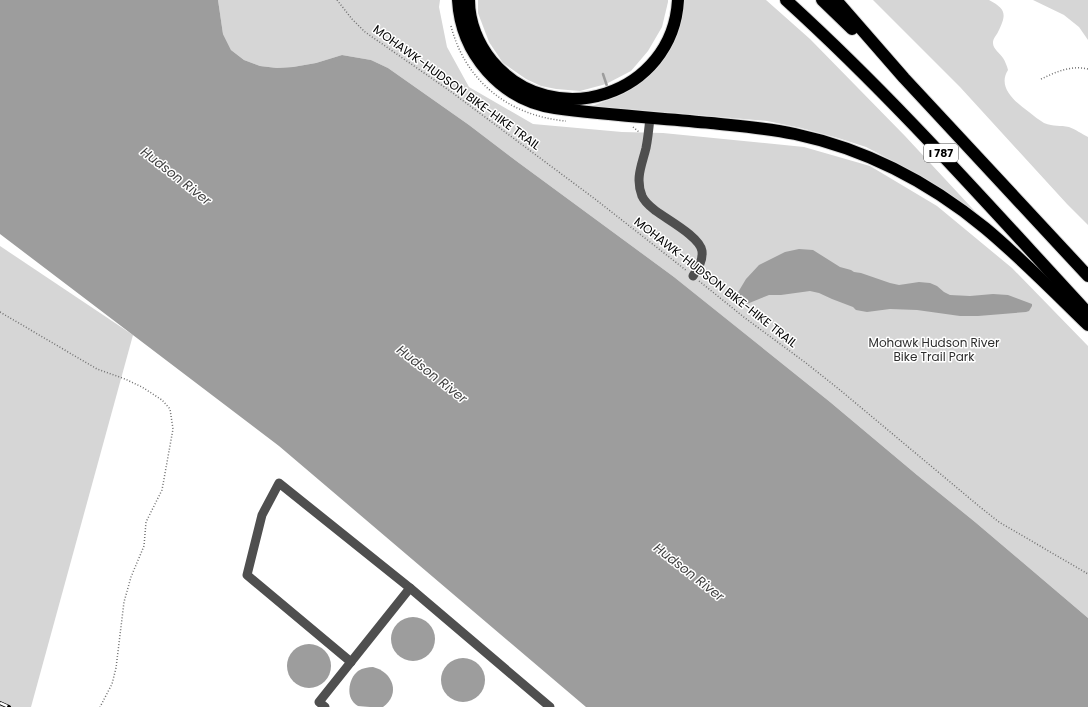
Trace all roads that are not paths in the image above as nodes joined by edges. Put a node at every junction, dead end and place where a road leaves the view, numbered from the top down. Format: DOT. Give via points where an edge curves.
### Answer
graph roads {
  1 [pos="458,0"];
  2 [pos="469,0"];
  3 [pos="678,0"];
  4 [pos="786,0"];
  5 [pos="822,0"];
  6 [pos="836,0"];
  7 [pos="904,78"];
  8 [pos="650,118"];
  9 [pos="693,276"];
  10 [pos="1088,276"];
  11 [pos="1088,313"];
  12 [pos="1088,325"];
  13 [pos="410,588"];
  14 [pos="351,662"];
  15 [pos="322,704"];
  16 [pos="550,707"];
  1 -- 8 [label="highway" via="462,27 473,53 492,77 516,95 534,104 548,107"];
  2 -- 3 [label="highway" via="477,37 499,69 532,91 550,97 575,99 593,98 615,91 646,70 669,37 676,17"];
  4 -- 11 [label="highway, I 787" via="835,44 903,112"];
  5 -- 7 [label="highway, I 787"];
  6 -- 7 [label="highway"];
  7 -- 10 [label="highway, I 787"];
  8 -- 9 [label="lane" via="639,172 639,187 648,205 699,244 702,259"];
  8 -- 12 [label="highway" via="756,127 794,134 846,148 885,164 926,186 980,224"];
  13 -- 14 [label="lane"];
  13 -- 14 [label="lane" via="279,483 262,515 247,575"];
  13 -- 16 [label="lane"];
  14 -- 15 [label="lane"];
}
